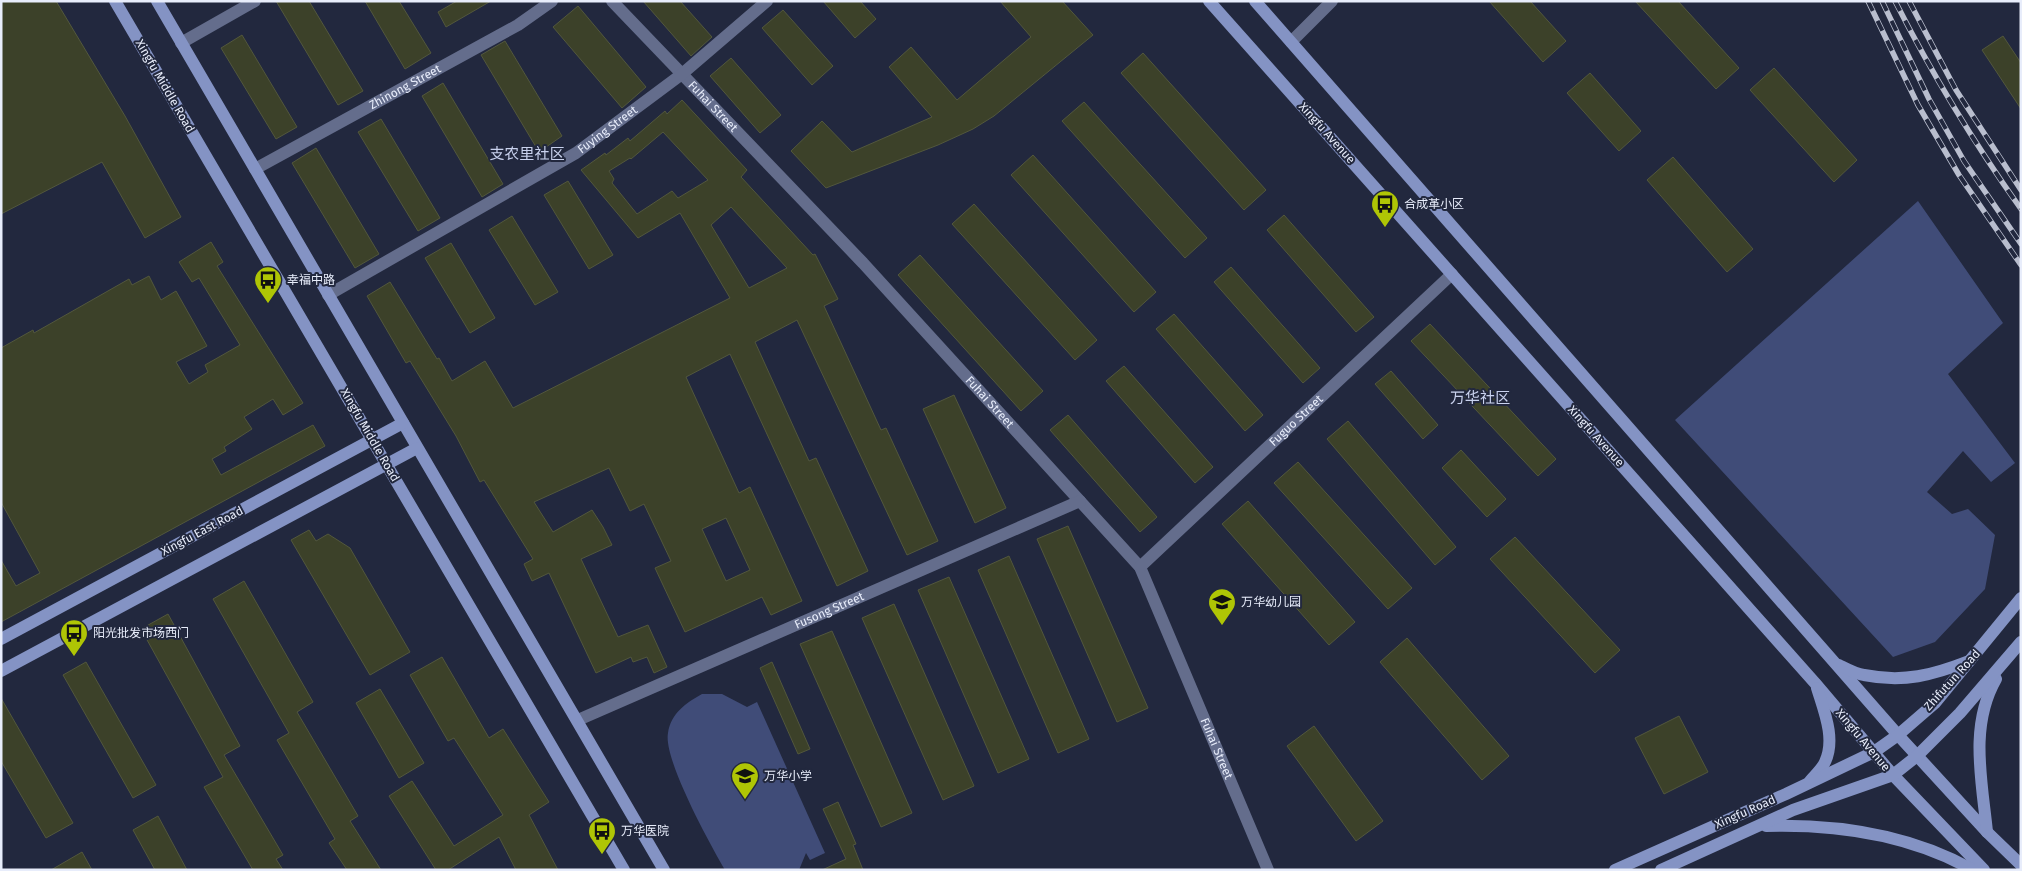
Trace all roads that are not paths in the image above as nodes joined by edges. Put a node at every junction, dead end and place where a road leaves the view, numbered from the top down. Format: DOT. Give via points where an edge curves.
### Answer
graph roads {
  1 [pos="115,1"];
  2 [pos="157,1"];
  3 [pos="255,1"];
  4 [pos="552,1"];
  5 [pos="612,1"];
  6 [pos="767,1"];
  7 [pos="1209,1"];
  8 [pos="1255,1"];
  9 [pos="1332,1"];
  10 [pos="1291,42"];
  11 [pos="181,44"];
  12 [pos="682,74"];
  13 [pos="255,168"];
  14 [pos="1452,274"];
  15 [pos="328,295"];
  16 [pos="403,423"];
  17 [pos="372,439"];
  18 [pos="417,448"];
  19 [pos="387,464"];
  20 [pos="1080,501"];
  21 [pos="1140,566"];
  22 [pos="2021,598"];
  23 [pos="1,639"];
  24 [pos="2021,642"];
  25 [pos="2011,654"];
  26 [pos="1972,660"];
  27 [pos="1835,664"];
  28 [pos="1,671"];
  29 [pos="1815,683"];
  30 [pos="578,720"];
  31 [pos="1898,735"];
  32 [pos="1874,752"];
  33 [pos="1917,756"];
  34 [pos="1893,775"];
  35 [pos="1808,783"];
  36 [pos="1758,826"];
  37 [pos="1987,832"];
  38 [pos="2021,865"];
  39 [pos="624,870"];
  40 [pos="664,870"];
  41 [pos="1268,870"];
  42 [pos="1615,870"];
  43 [pos="1661,870"];
  44 [pos="1973,870"];
  45 [pos="1984,870"];
  1 -- 17 [label="main road, Xingfu Middle Road"];
  2 -- 11 [label="main road"];
  3 -- 11 [label="street"];
  4 -- 13 [label="street, Zhinong Street" via="518,24"];
  5 -- 12 [label="street, Fuhai Street"];
  6 -- 12 [label="street, Fuying Street"];
  7 -- 14 [label="main road, Xingfu Avenue"];
  8 -- 10 [label="main road"];
  9 -- 10 [label="street"];
  10 -- 27 [label="main road"];
  11 -- 13 [label="main road"];
  12 -- 15 [label="street, Fuying Street" via="576,153"];
  12 -- 20 [label="street, Fuhai Street" via="863,263"];
  13 -- 15 [label="main road"];
  14 -- 21 [label="street, Fuguo Street"];
  14 -- 29 [label="main road, Xingfu Avenue"];
  15 -- 16 [label="main road"];
  16 -- 17 [label="main road, Xingfu East Road"];
  16 -- 18 [label="main road"];
  17 -- 19 [label="main road, Xingfu Middle Road"];
  17 -- 23 [label="main road, Xingfu East Road"];
  18 -- 19 [label="main road"];
  18 -- 30 [label="main road"];
  19 -- 28 [label="main road"];
  19 -- 39 [label="main road, Xingfu Middle Road"];
  20 -- 21 [label="street, Fuhai Street"];
  20 -- 30 [label="street, Fusong Street"];
  21 -- 41 [label="street, Fuhai Street"];
  22 -- 26 [label="main road, Zhifutun Road"];
  24 -- 25 [label="main road"];
  25 -- 33 [label="main road"];
  25 -- 37 [label="main road" via="1990,690 1979,732"];
  26 -- 27 [label="main road" via="1923,677 1892,678 1863,675"];
  26 -- 31 [label="main road, Zhifutun Road" via="1935,703"];
  27 -- 31 [label="main road"];
  29 -- 32 [label="main road, Xingfu Avenue"];
  29 -- 35 [label="main road" via="1827,720 1830,742 1825,762"];
  30 -- 40 [label="main road"];
  31 -- 32 [label="main road, Zhifutun Road"];
  31 -- 33 [label="main road"];
  32 -- 34 [label="main road, Xingfu Avenue"];
  32 -- 35 [label="main road, Xingfu Road"];
  33 -- 34 [label="main road"];
  33 -- 37 [label="main road"];
  34 -- 36 [label="main road, Xingfu Road" via="1793,810"];
  34 -- 45 [label="main road, Xingfu Avenue"];
  35 -- 42 [label="main road, Xingfu Road"];
  36 -- 43 [label="main road, Xingfu Road"];
  36 -- 44 [label="main road" via="1839,827 1870,833 1925,847"];
  37 -- 38 [label="main road"];
}
